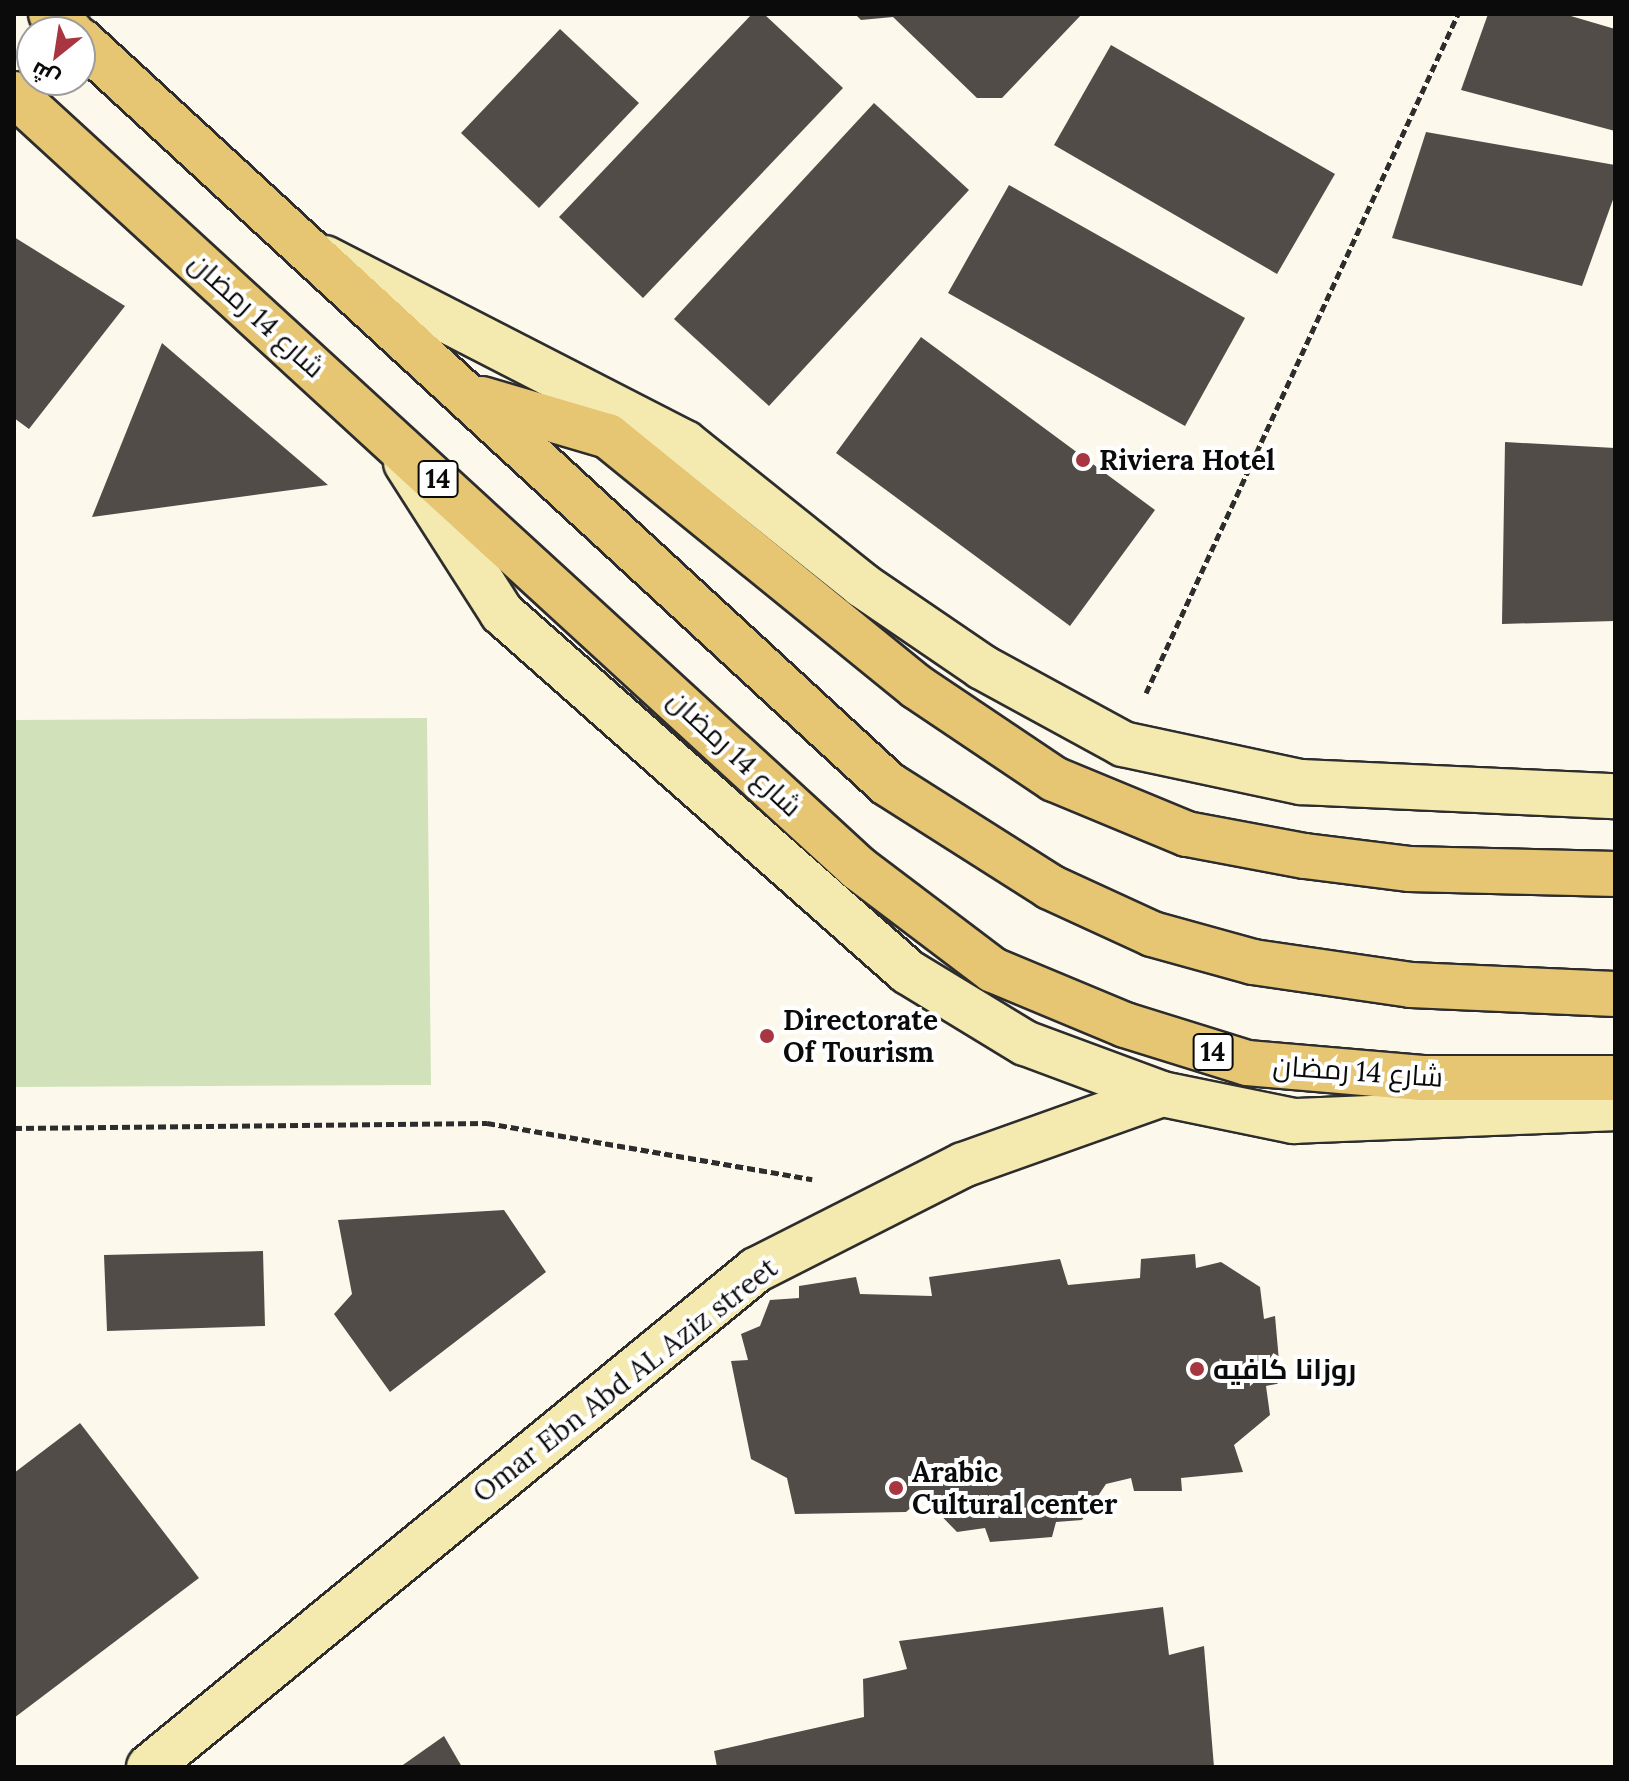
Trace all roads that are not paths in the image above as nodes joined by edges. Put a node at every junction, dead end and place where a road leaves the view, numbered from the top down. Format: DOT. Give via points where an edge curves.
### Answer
graph roads {
  1 [pos="96,55"];
  2 [pos="14,94"];
  3 [pos="310,250"];
  4 [pos="471,396"];
  5 [pos="388,434"];
  6 [pos="1615,796"];
  7 [pos="1615,874"];
  8 [pos="1615,994"];
  9 [pos="1615,1078"];
  10 [pos="1162,1094"];
  11 [pos="1615,1108"];
  12 [pos="149,1767"];
  1 -- 3 [label="main road"];
  2 -- 5 [label="main road, شارع 14 رمضان / 14"];
  3 -- 4 [label="main road"];
  3 -- 6 [label="main road" via="685,443 862,585 982,667 1123,744 1301,782"];
  4 -- 7 [label="main road" via="608,436 917,687 1067,784 1187,834 1305,856 1410,869"];
  4 -- 8 [label="main road" via="888,784 1050,887 1152,934 1253,962 1411,985"];
  5 -- 9 [label="main road, شارع 14 رمضان / 14" via="858,868 993,970 1125,1025 1247,1063 1422,1078"];
  5 -- 10 [label="main road" via="502,613 792,875 908,972 1025,1043"];
  10 -- 11 [label="main road" via="1294,1121"];
  10 -- 12 [label="main road, Omar Ebn Abd AL Aziz street" via="1028,1138 900,1194 756,1270"];
}
